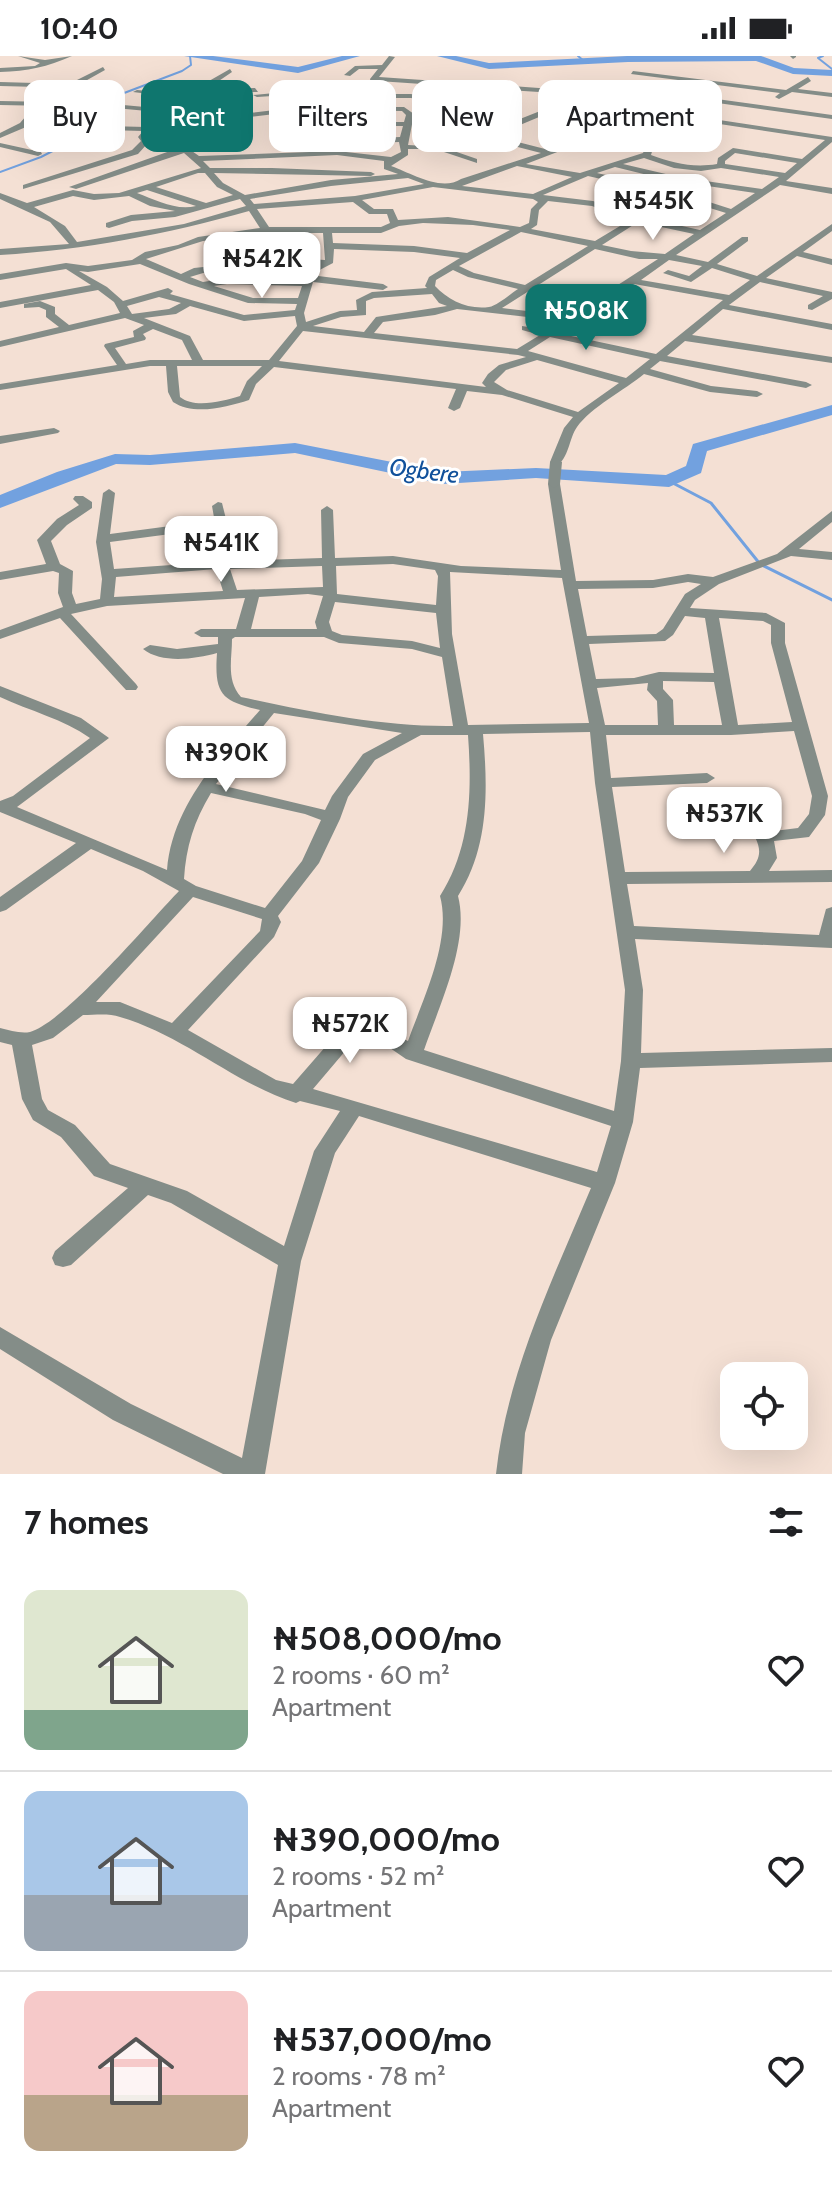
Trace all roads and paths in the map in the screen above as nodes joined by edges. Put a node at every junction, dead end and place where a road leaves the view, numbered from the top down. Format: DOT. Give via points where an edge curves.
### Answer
graph roads {
  1 [pos="21,56"];
  2 [pos="69,56"];
  3 [pos="392,57"];
  4 [pos="45,62"];
  5 [pos="385,67"];
  6 [pos="2,69"];
  7 [pos="103,69"];
  8 [pos="685,70"];
  9 [pos="230,71"];
  10 [pos="436,73"];
  11 [pos="348,75"];
  12 [pos="673,77"];
  13 [pos="740,78"];
  14 [pos="374,79"];
  15 [pos="808,79"];
  16 [pos="82,80"];
  17 [pos="216,80"];
  18 [pos="431,80"];
  19 [pos="629,80"];
  20 [pos="412,81"];
  21 [pos="0,84"];
  22 [pos="728,84"];
  23 [pos="24,85"];
  24 [pos="722,87"];
  25 [pos="253,89"];
  26 [pos="256,89"];
  27 [pos="141,90"];
  28 [pos="269,90"];
  29 [pos="790,91"];
  30 [pos="137,92"];
  31 [pos="141,92"];
  32 [pos="818,93"];
  33 [pos="832,93"];
  34 [pos="125,96"];
  35 [pos="801,100"];
  36 [pos="722,101"];
  37 [pos="0,103"];
  38 [pos="24,103"];
  39 [pos="741,104"];
  40 [pos="760,106"];
  41 [pos="396,107"];
  42 [pos="268,109"];
  43 [pos="781,110"];
  44 [pos="253,113"];
  45 [pos="722,114"];
  46 [pos="832,117"];
  47 [pos="722,123"];
  48 [pos="24,124"];
  49 [pos="396,124"];
  50 [pos="406,124"];
  51 [pos="0,136"];
  52 [pos="832,139"];
  53 [pos="396,143"];
  54 [pos="404,143"];
  55 [pos="141,144"];
  56 [pos="412,144"];
  57 [pos="0,145"];
  58 [pos="522,146"];
  59 [pos="269,150"];
  60 [pos="174,152"];
  61 [pos="189,152"];
  62 [pos="234,152"];
  63 [pos="280,152"];
  64 [pos="322,152"];
  65 [pos="451,152"];
  66 [pos="647,152"];
  67 [pos="337,153"];
  68 [pos="550,153"];
  69 [pos="38,154"];
  70 [pos="644,155"];
  71 [pos="235,156"];
  72 [pos="197,159"];
  73 [pos="474,161"];
  74 [pos="391,162"];
  75 [pos="805,162"];
  76 [pos="517,164"];
  77 [pos="615,165"];
  78 [pos="97,166"];
  79 [pos="721,166"];
  80 [pos="505,168"];
  81 [pos="701,169"];
  82 [pos="278,170"];
  83 [pos="124,171"];
  84 [pos="207,172"];
  85 [pos="562,172"];
  86 [pos="532,174"];
  87 [pos="67,175"];
  88 [pos="410,175"];
  89 [pos="584,175"];
  90 [pos="109,177"];
  91 [pos="374,177"];
  92 [pos="783,179"];
  93 [pos="94,181"];
  94 [pos="694,181"];
  95 [pos="166,182"];
  96 [pos="568,182"];
  97 [pos="434,185"];
  98 [pos="26,187"];
  99 [pos="73,187"];
  100 [pos="314,188"];
  101 [pos="453,188"];
  102 [pos="152,189"];
  103 [pos="294,190"];
  104 [pos="399,191"];
  105 [pos="832,191"];
  106 [pos="683,192"];
  107 [pos="763,192"];
  108 [pos="0,196"];
  109 [pos="127,196"];
  110 [pos="243,197"];
  111 [pos="536,198"];
  112 [pos="355,199"];
  113 [pos="317,202"];
  114 [pos="203,205"];
  115 [pos="27,206"];
  116 [pos="253,207"];
  117 [pos="511,209"];
  118 [pos="175,213"];
  119 [pos="734,213"];
  120 [pos="633,217"];
  121 [pos="310,221"];
  122 [pos="195,224"];
  123 [pos="393,224"];
  124 [pos="509,225"];
  125 [pos="264,228"];
  126 [pos="523,228"];
  127 [pos="327,229"];
  128 [pos="831,229"];
  129 [pos="214,231"];
  130 [pos="702,233"];
  131 [pos="230,235"];
  132 [pos="129,237"];
  133 [pos="745,239"];
  134 [pos="413,240"];
  135 [pos="74,245"];
  136 [pos="594,245"];
  137 [pos="330,246"];
  138 [pos="372,248"];
  139 [pos="56,251"];
  140 [pos="796,253"];
  141 [pos="2,255"];
  142 [pos="470,256"];
  143 [pos="145,258"];
  144 [pos="662,260"];
  145 [pos="832,262"];
  146 [pos="328,263"];
  147 [pos="709,264"];
  148 [pos="66,266"];
  149 [pos="454,267"];
  150 [pos="210,268"];
  151 [pos="699,272"];
  152 [pos="668,273"];
  153 [pos="736,274"];
  154 [pos="757,279"];
  155 [pos="190,281"];
  156 [pos="227,281"];
  157 [pos="246,281"];
  158 [pos="307,281"];
  159 [pos="632,281"];
  160 [pos="15,284"];
  161 [pos="352,286"];
  162 [pos="718,286"];
  163 [pos="98,287"];
  164 [pos="525,288"];
  165 [pos="432,291"];
  166 [pos="399,292"];
  167 [pos="161,294"];
  168 [pos="707,294"];
  169 [pos="235,295"];
  170 [pos="831,295"];
  171 [pos="731,298"];
  172 [pos="191,301"];
  173 [pos="252,301"];
  174 [pos="3,304"];
  175 [pos="457,306"];
  176 [pos="721,306"];
  177 [pos="300,307"];
  178 [pos="812,307"];
  179 [pos="132,308"];
  180 [pos="492,310"];
  181 [pos="223,314"];
  182 [pos="340,314"];
  183 [pos="539,315"];
  184 [pos="573,319"];
  185 [pos="153,325"];
  186 [pos="302,327"];
  187 [pos="832,327"];
  188 [pos="526,328"];
  189 [pos="68,329"];
  190 [pos="552,333"];
  191 [pos="602,333"];
  192 [pos="368,334"];
  193 [pos="682,337"];
  194 [pos="539,340"];
  195 [pos="589,343"];
  196 [pos="0,344"];
  197 [pos="759,348"];
  198 [pos="519,352"];
  199 [pos="573,356"];
  200 [pos="536,357"];
  201 [pos="659,357"];
  202 [pos="832,360"];
  203 [pos="171,362"];
  204 [pos="199,363"];
  205 [pos="272,363"];
  206 [pos="122,365"];
  207 [pos="641,370"];
  208 [pos="736,371"];
  209 [pos="628,382"];
  210 [pos="806,385"];
  211 [pos="0,387"];
  212 [pos="463,387"];
  213 [pos="504,393"];
  214 [pos="757,394"];
  215 [pos="454,408"];
  216 [pos="580,416"];
  217 [pos="54,431"];
  218 [pos="0,440"];
  219 [pos="109,493"];
  220 [pos="79,499"];
  221 [pos="218,506"];
  222 [pos="327,510"];
  223 [pos="832,515"];
  224 [pos="222,527"];
  225 [pos="105,539"];
  226 [pos="787,552"];
  227 [pos="832,556"];
  228 [pos="330,561"];
  229 [pos="222,565"];
  230 [pos="54,567"];
  231 [pos="447,571"];
  232 [pos="108,574"];
  233 [pos="0,576"];
  234 [pos="569,580"];
  235 [pos="714,581"];
  236 [pos="253,593"];
  237 [pos="232,594"];
  238 [pos="329,594"];
  239 [pos="107,602"];
  240 [pos="443,610"];
  241 [pos="67,611"];
  242 [pos="681,612"];
  243 [pos="711,613"];
  244 [pos="201,633"];
  245 [pos="326,633"];
  246 [pos="0,635"];
  247 [pos="232,638"];
  248 [pos="581,640"];
  249 [pos="446,654"];
  250 [pos="158,657"];
  251 [pos="721,678"];
  252 [pos="656,679"];
  253 [pos="589,684"];
  254 [pos="131,687"];
  255 [pos="0,691"];
  256 [pos="270,708"];
  257 [pos="800,726"];
  258 [pos="597,728"];
  259 [pos="468,729"];
  260 [pos="666,729"];
  261 [pos="418,730"];
  262 [pos="731,730"];
  263 [pos="707,778"];
  264 [pos="603,783"];
  265 [pos="206,787"];
  266 [pos="3,807"];
  267 [pos="332,819"];
  268 [pos="88,843"];
  269 [pos="755,876"];
  270 [pos="826,876"];
  271 [pos="617,878"];
  272 [pos="182,885"];
  273 [pos="832,894"];
  274 [pos="0,906"];
  275 [pos="832,913"];
  276 [pos="269,915"];
  277 [pos="625,932"];
  278 [pos="830,942"];
  279 [pos="79,1008"];
  280 [pos="175,1032"];
  281 [pos="10,1038"];
  282 [pos="413,1054"];
  283 [pos="832,1055"];
  284 [pos="631,1061"];
  285 [pos="296,1095"];
  286 [pos="354,1107"];
  287 [pos="623,1122"];
  288 [pos="604,1183"];
  289 [pos="145,1185"];
  290 [pos="63,1258"];
  291 [pos="290,1261"];
  292 [pos="0,1337"];
  293 [pos="251,1474"];
  294 [pos="509,1474"];
  1 -- 4 [label="street"];
  2 -- 4 [label="street"];
  3 -- 5 [label="street"];
  4 -- 6 [label="street" via="37,68"];
  5 -- 11 [label="street" via="357,67"];
  5 -- 14 [label="street"];
  7 -- 16 [label="street"];
  8 -- 12 [label="street"];
  9 -- 17 [label="street"];
  10 -- 18 [label="street"];
  12 -- 19 [label="street" via="636,72"];
  12 -- 22 [label="street"];
  13 -- 22 [label="street"];
  14 -- 20 [label="street"];
  15 -- 29 [label="street"];
  21 -- 23 [label="street"];
  22 -- 24 [label="street"];
  22 -- 29 [label="street"];
  25 -- 26 [label="street"];
  26 -- 28 [label="street"];
  26 -- 42 [label="street"];
  27 -- 30 [label="street"];
  29 -- 32 [label="street"];
  29 -- 33 [label="street"];
  29 -- 35 [label="street"];
  29 -- 40 [label="street"];
  30 -- 31 [label="street"];
  30 -- 34 [label="street"];
  32 -- 33 [label="street"];
  32 -- 35 [label="street"];
  35 -- 43 [label="street"];
  36 -- 39 [label="street"];
  37 -- 38 [label="street"];
  39 -- 40 [label="street"];
  39 -- 45 [label="street"];
  40 -- 43 [label="street"];
  41 -- 50 [label="street" via="410,111"];
  42 -- 44 [label="street"];
  43 -- 46 [label="street"];
  47 -- 52 [label="street"];
  48 -- 51 [label="street"];
  49 -- 50 [label="street"];
  50 -- 54 [label="street"];
  52 -- 75 [label="street"];
  53 -- 54 [label="street"];
  54 -- 56 [label="street"];
  54 -- 74 [label="street" via="405,153"];
  55 -- 78 [label="street" via="129,155"];
  57 -- 69 [label="street"];
  58 -- 68 [label="street"];
  59 -- 71 [label="street"];
  60 -- 83 [label="street"];
  61 -- 72 [label="street"];
  62 -- 71 [label="street"];
  63 -- 82 [label="street" via="284,161"];
  64 -- 67 [label="street"];
  65 -- 73 [label="street"];
  66 -- 70 [label="street"];
  67 -- 74 [label="street"];
  68 -- 76 [label="street"];
  70 -- 77 [label="street"];
  70 -- 81 [label="street"];
  71 -- 72 [label="street"];
  72 -- 84 [label="street"];
  74 -- 88 [label="street" via="387,167"];
  74 -- 91 [label="street"];
  75 -- 79 [label="street" via="733,150"];
  75 -- 92 [label="street"];
  76 -- 80 [label="street"];
  76 -- 85 [label="street"];
  77 -- 89 [label="street"];
  77 -- 106 [label="street" via="667,177"];
  78 -- 83 [label="street"];
  78 -- 87 [label="street"];
  79 -- 81 [label="street"];
  79 -- 92 [label="street"];
  80 -- 86 [label="street"];
  80 -- 101 [label="street"];
  81 -- 94 [label="street"];
  82 -- 84 [label="street"];
  82 -- 91 [label="street"];
  82 -- 103 [label="street" via="277,177"];
  83 -- 90 [label="street"];
  83 -- 95 [label="street"];
  84 -- 95 [label="street"];
  84 -- 110 [label="street"];
  85 -- 86 [label="street"];
  85 -- 89 [label="street"];
  86 -- 96 [label="street"];
  87 -- 93 [label="street"];
  87 -- 98 [label="street"];
  88 -- 91 [label="street"];
  88 -- 97 [label="street"];
  89 -- 96 [label="street"];
  89 -- 106 [label="street"];
  90 -- 93 [label="street"];
  90 -- 102 [label="street"];
  91 -- 100 [label="street"];
  91 -- 104 [label="street"];
  92 -- 105 [label="street"];
  92 -- 107 [label="street"];
  93 -- 99 [label="street"];
  94 -- 106 [label="street"];
  94 -- 107 [label="street"];
  95 -- 102 [label="street"];
  96 -- 111 [label="street"];
  97 -- 101 [label="street"];
  97 -- 104 [label="street"];
  100 -- 103 [label="street"];
  100 -- 112 [label="street"];
  101 -- 111 [label="street"];
  102 -- 109 [label="street"];
  102 -- 114 [label="street"];
  103 -- 110 [label="street"];
  104 -- 112 [label="street"];
  106 -- 119 [label="street"];
  106 -- 120 [label="street"];
  107 -- 119 [label="street"];
  108 -- 115 [label="street"];
  109 -- 115 [label="street" via="56,198"];
  109 -- 118 [label="street"];
  110 -- 114 [label="street"];
  110 -- 116 [label="street"];
  111 -- 120 [label="street" via="593,204"];
  111 -- 126 [label="street" via="544,201 535,209 535,223"];
  112 -- 113 [label="street"];
  112 -- 123 [label="street" via="372,212 390,211"];
  113 -- 116 [label="street"];
  113 -- 121 [label="street" via="319,211"];
  114 -- 118 [label="street"];
  115 -- 135 [label="street" via="63,229"];
  116 -- 122 [label="street"];
  116 -- 125 [label="street"];
  117 -- 124 [label="street"];
  118 -- 122 [label="street"];
  118 -- 132 [label="street" via="133,215 109,225"];
  119 -- 130 [label="street"];
  120 -- 130 [label="street"];
  120 -- 136 [label="street"];
  121 -- 125 [label="street"];
  121 -- 127 [label="street"];
  122 -- 129 [label="street"];
  122 -- 132 [label="street"];
  123 -- 124 [label="street"];
  123 -- 127 [label="street" via="381,230"];
  123 -- 134 [label="street"];
  124 -- 126 [label="street"];
  125 -- 129 [label="street"];
  125 -- 131 [label="street"];
  126 -- 136 [label="street"];
  126 -- 142 [label="street"];
  127 -- 137 [label="street"];
  128 -- 140 [label="street"];
  129 -- 131 [label="street"];
  130 -- 144 [label="street"];
  131 -- 143 [label="street"];
  131 -- 146 [label="street" via="247,241 240,257"];
  132 -- 135 [label="street"];
  132 -- 143 [label="street" via="145,246"];
  133 -- 147 [label="street"];
  134 -- 138 [label="street"];
  134 -- 142 [label="street"];
  135 -- 139 [label="street"];
  136 -- 144 [label="street"];
  136 -- 164 [label="street"];
  137 -- 138 [label="street"];
  137 -- 146 [label="street"];
  138 -- 146 [label="street"];
  139 -- 141 [label="street"];
  139 -- 148 [label="street"];
  140 -- 145 [label="street"];
  140 -- 154 [label="street"];
  141 -- 160 [label="street" via="1,263"];
  142 -- 149 [label="street"];
  143 -- 148 [label="street" via="88,269"];
  143 -- 155 [label="street"];
  144 -- 147 [label="street"];
  144 -- 151 [label="street"];
  144 -- 159 [label="street"];
  146 -- 158 [label="street" via="309,270 304,275"];
  147 -- 151 [label="street"];
  147 -- 153 [label="street"];
  148 -- 160 [label="street"];
  148 -- 163 [label="street"];
  149 -- 164 [label="street"];
  149 -- 165 [label="street" via="432,279"];
  150 -- 155 [label="street" via="197,270"];
  151 -- 152 [label="street" via="688,279"];
  151 -- 153 [label="street" via="730,279"];
  153 -- 154 [label="street"];
  154 -- 170 [label="street"];
  154 -- 171 [label="street"];
  155 -- 156 [label="street"];
  155 -- 167 [label="street"];
  155 -- 169 [label="street"];
  156 -- 157 [label="street"];
  156 -- 169 [label="street" via="225,286"];
  157 -- 158 [label="street"];
  157 -- 169 [label="street"];
  158 -- 161 [label="street"];
  158 -- 177 [label="street"];
  159 -- 168 [label="street"];
  159 -- 184 [label="street"];
  160 -- 163 [label="street"];
  160 -- 174 [label="street"];
  161 -- 166 [label="street"];
  161 -- 182 [label="street" via="348,293 353,301 341,307"];
  162 -- 168 [label="street"];
  163 -- 179 [label="street"];
  164 -- 180 [label="street"];
  165 -- 166 [label="street"];
  165 -- 175 [label="street"];
  166 -- 182 [label="street" via="367,296 361,300 362,313"];
  167 -- 172 [label="street"];
  167 -- 179 [label="street"];
  168 -- 171 [label="street"];
  169 -- 173 [label="street"];
  170 -- 178 [label="street"];
  171 -- 176 [label="street"];
  172 -- 179 [label="street" via="172,312"];
  172 -- 181 [label="street"];
  173 -- 177 [label="street"];
  173 -- 181 [label="street"];
  174 -- 189 [label="street" via="40,304"];
  175 -- 180 [label="street"];
  175 -- 192 [label="street" via="380,319"];
  176 -- 187 [label="street"];
  176 -- 193 [label="street"];
  177 -- 181 [label="street" via="244,318"];
  177 -- 186 [label="street"];
  179 -- 185 [label="street"];
  179 -- 189 [label="street"];
  180 -- 183 [label="street"];
  182 -- 186 [label="street"];
  183 -- 184 [label="street"];
  183 -- 188 [label="street"];
  184 -- 190 [label="street"];
  185 -- 204 [label="street" via="186,338"];
  185 -- 206 [label="street" via="137,333 141,338 109,346"];
  186 -- 192 [label="street"];
  186 -- 205 [label="street"];
  188 -- 190 [label="street"];
  188 -- 194 [label="street"];
  189 -- 196 [label="street"];
  190 -- 194 [label="street"];
  190 -- 195 [label="street"];
  191 -- 195 [label="street"];
  192 -- 198 [label="street"];
  193 -- 197 [label="street"];
  193 -- 201 [label="street"];
  194 -- 198 [label="street"];
  195 -- 199 [label="street"];
  195 -- 201 [label="street"];
  197 -- 202 [label="street"];
  197 -- 208 [label="street"];
  198 -- 200 [label="street"];
  200 -- 209 [label="street"];
  200 -- 213 [label="street" via="505,364 493,373 488,383"];
  201 -- 207 [label="street"];
  201 -- 208 [label="street"];
  203 -- 204 [label="street"];
  203 -- 205 [label="street" via="174,395 185,405 222,405 245,398 251,383"];
  203 -- 206 [label="street"];
  204 -- 205 [label="street"];
  205 -- 212 [label="street"];
  206 -- 211 [label="street"];
  207 -- 209 [label="street"];
  207 -- 214 [label="street" via="710,389"];
  208 -- 210 [label="street"];
  209 -- 216 [label="street"];
  212 -- 213 [label="street"];
  212 -- 215 [label="street"];
  213 -- 216 [label="street"];
  216 -- 234 [label="street" via="556,462 554,484"];
  217 -- 218 [label="street"];
  219 -- 225 [label="street"];
  220 -- 230 [label="street" via="88,505 44,540"];
  221 -- 224 [label="street"];
  222 -- 228 [label="street"];
  223 -- 226 [label="street"];
  224 -- 225 [label="street"];
  224 -- 229 [label="street"];
  225 -- 232 [label="street"];
  226 -- 227 [label="street"];
  226 -- 235 [label="street"];
  228 -- 229 [label="street"];
  228 -- 231 [label="street" via="393,560"];
  228 -- 238 [label="street"];
  229 -- 232 [label="street"];
  229 -- 237 [label="street"];
  230 -- 233 [label="street"];
  230 -- 241 [label="street" via="66,571"];
  231 -- 234 [label="street"];
  231 -- 240 [label="street"];
  232 -- 239 [label="street"];
  234 -- 235 [label="street"];
  234 -- 248 [label="street"];
  235 -- 242 [label="street" via="690,597"];
  236 -- 237 [label="street"];
  236 -- 238 [label="street"];
  236 -- 247 [label="street"];
  237 -- 239 [label="street"];
  238 -- 240 [label="street"];
  238 -- 245 [label="street" via="322,622"];
  239 -- 241 [label="street"];
  240 -- 249 [label="street"];
  241 -- 246 [label="street"];
  241 -- 254 [label="street"];
  242 -- 243 [label="street"];
  242 -- 248 [label="street" via="660,638"];
  243 -- 251 [label="street"];
  243 -- 257 [label="street" via="766,617 778,623 778,643"];
  244 -- 247 [label="street"];
  245 -- 247 [label="street"];
  245 -- 249 [label="street"];
  247 -- 250 [label="street" via="213,651"];
  247 -- 256 [label="street" via="221,672 229,693 236,700"];
  248 -- 253 [label="street"];
  249 -- 259 [label="street"];
  251 -- 252 [label="street"];
  251 -- 262 [label="street"];
  252 -- 253 [label="street"];
  252 -- 260 [label="street" via="655,690 667,705"];
  253 -- 258 [label="street"];
  255 -- 266 [label="street" via="76,721 101,738 72,754 34,791"];
  256 -- 261 [label="street"];
  256 -- 265 [label="street"];
  257 -- 262 [label="street"];
  257 -- 269 [label="street" via="819,791 817,815 803,833 763,837 771,854"];
  258 -- 259 [label="street"];
  258 -- 260 [label="street"];
  258 -- 264 [label="street"];
  259 -- 261 [label="street"];
  259 -- 282 [label="street" via="479,776 469,857 449,896 453,911 445,963"];
  260 -- 262 [label="street"];
  261 -- 267 [label="street" via="369,757 340,796"];
  263 -- 264 [label="street"];
  264 -- 271 [label="street"];
  265 -- 267 [label="street"];
  265 -- 272 [label="street" via="187,820 174,861"];
  266 -- 268 [label="street"];
  267 -- 276 [label="street" via="310,863"];
  268 -- 272 [label="street"];
  268 -- 274 [label="street"];
  269 -- 270 [label="street"];
  269 -- 271 [label="street"];
  270 -- 273 [label="street"];
  271 -- 277 [label="street"];
  272 -- 276 [label="street"];
  272 -- 279 [label="street"];
  275 -- 278 [label="street"];
  276 -- 280 [label="street" via="268,933"];
  277 -- 278 [label="street"];
  277 -- 284 [label="street" via="634,990"];
  279 -- 280 [label="street" via="120,1009"];
  279 -- 281 [label="street" via="46,1033"];
  280 -- 285 [label="street" via="270,1086"];
  281 -- 289 [label="street" via="40,1115 68,1131 102,1170"];
  282 -- 285 [label="street" via="395,1042 347,1035"];
  282 -- 287 [label="street"];
  283 -- 284 [label="street"];
  284 -- 287 [label="street"];
  285 -- 286 [label="street"];
  286 -- 288 [label="street"];
  286 -- 291 [label="street" via="325,1151"];
  287 -- 288 [label="street"];
  288 -- 294 [label="street" via="539,1340 513,1433"];
  289 -- 290 [label="street"];
  289 -- 291 [label="street" via="179,1197"];
  291 -- 293 [label="street"];
  292 -- 293 [label="street" via="122,1412"];
}
